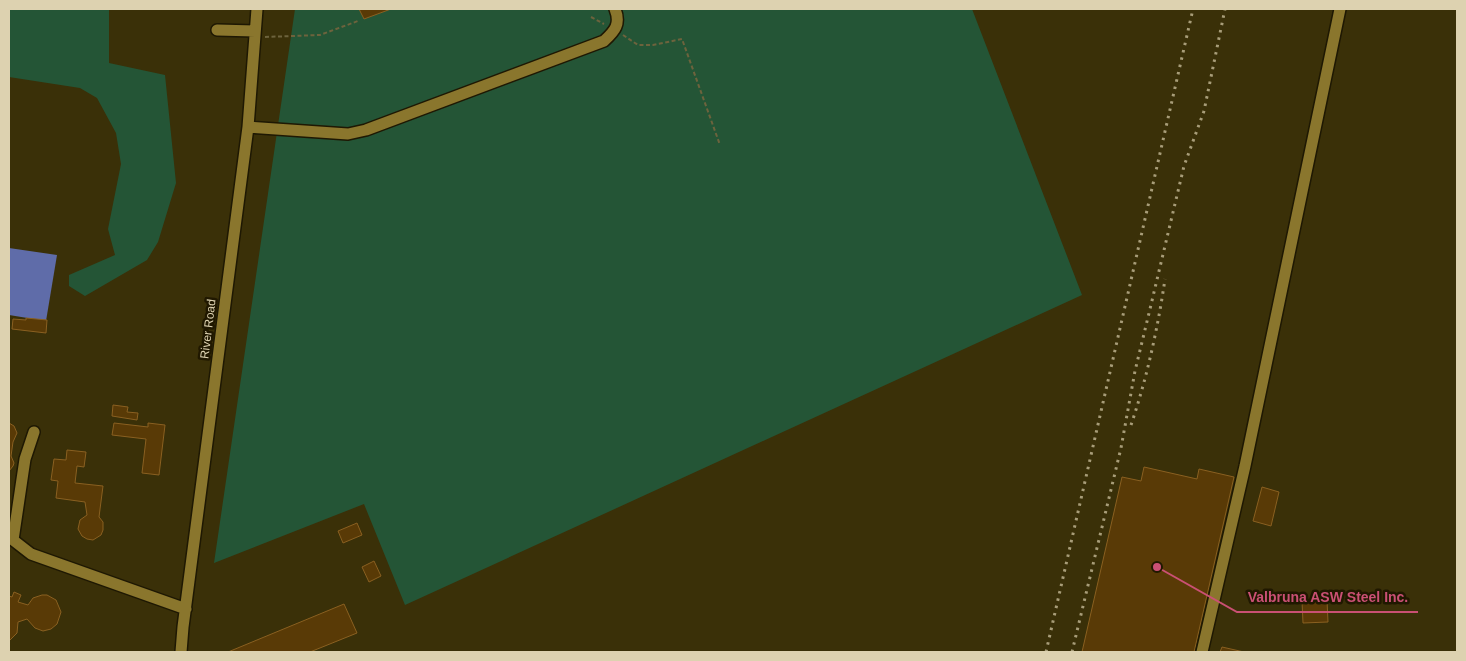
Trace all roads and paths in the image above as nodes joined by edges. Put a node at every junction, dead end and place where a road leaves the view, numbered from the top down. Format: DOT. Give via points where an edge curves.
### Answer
graph roads {
  1 [pos="257,9"];
  2 [pos="615,9"];
  3 [pos="1340,9"];
  4 [pos="591,17"];
  5 [pos="358,21"];
  6 [pos="217,30"];
  7 [pos="616,30"];
  8 [pos="255,34"];
  9 [pos="248,127"];
  10 [pos="720,145"];
  11 [pos="34,432"];
  12 [pos="186,609"];
  13 [pos="182,652"];
  14 [pos="1202,652"];
  1 -- 8 [label="street, River Road"];
  2 -- 7 [label="street"];
  3 -- 14 [label="street" via="1245,466"];
  4 -- 7 [label="path"];
  5 -- 8 [label="path" via="320,36"];
  6 -- 8 [label="street"];
  7 -- 9 [label="street" via="604,41 366,130 348,134"];
  7 -- 10 [label="path" via="638,46 682,39"];
  8 -- 9 [label="street, River Road"];
  9 -- 12 [label="street, River Road"];
  11 -- 12 [label="street" via="25,459 13,540 31,554"];
  12 -- 13 [label="street, River Road"];
}
